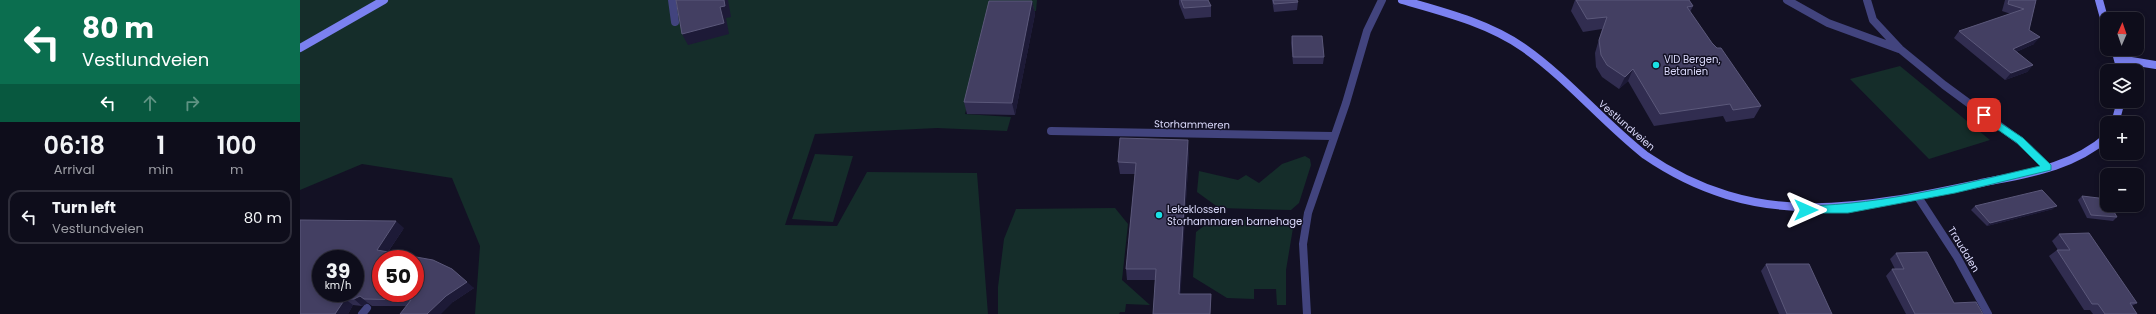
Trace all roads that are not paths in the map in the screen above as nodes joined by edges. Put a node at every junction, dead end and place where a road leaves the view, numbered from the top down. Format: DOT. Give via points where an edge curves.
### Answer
graph roads {
  1 [pos="384,0"];
  2 [pos="672,0"];
  3 [pos="1382,0"];
  4 [pos="1402,0"];
  5 [pos="1787,0"];
  6 [pos="1866,0"];
  7 [pos="2099,0"];
  8 [pos="2102,12"];
  9 [pos="675,22"];
  10 [pos="300,48"];
  11 [pos="1900,49"];
  12 [pos="2118,56"];
  13 [pos="2119,59"];
  14 [pos="2120,64"];
  15 [pos="2156,66"];
  16 [pos="1051,131"];
  17 [pos="1333,136"];
  18 [pos="2100,146"];
  19 [pos="2048,168"];
  20 [pos="1918,196"];
  21 [pos="1307,314"];
  22 [pos="1988,314"];
  1 -- 10 [label="main road"];
  2 -- 9 [label="street"];
  3 -- 17 [label="street" via="1367,31 1346,103"];
  4 -- 20 [label="main road, Vestlundveien" via="1468,20 1510,39 1537,58 1634,146 1662,167 1700,187 1762,206 1825,210 1848,209"];
  5 -- 11 [label="street" via="1828,23"];
  6 -- 11 [label="street" via="1873,20"];
  7 -- 8 [label="main road"];
  11 -- 19 [label="street" via="2020,141"];
  12 -- 13 [label="main road"];
  13 -- 14 [label="main road"];
  13 -- 15 [label="main road"];
  16 -- 17 [label="street, Storhammeren"];
  17 -- 21 [label="street" via="1308,213 1303,244"];
  18 -- 19 [label="main road, Vestlundveien" via="2082,157"];
  19 -- 20 [label="main road, Vestlundveien"];
  20 -- 22 [label="street, Traudalen" via="1957,256"];
}
